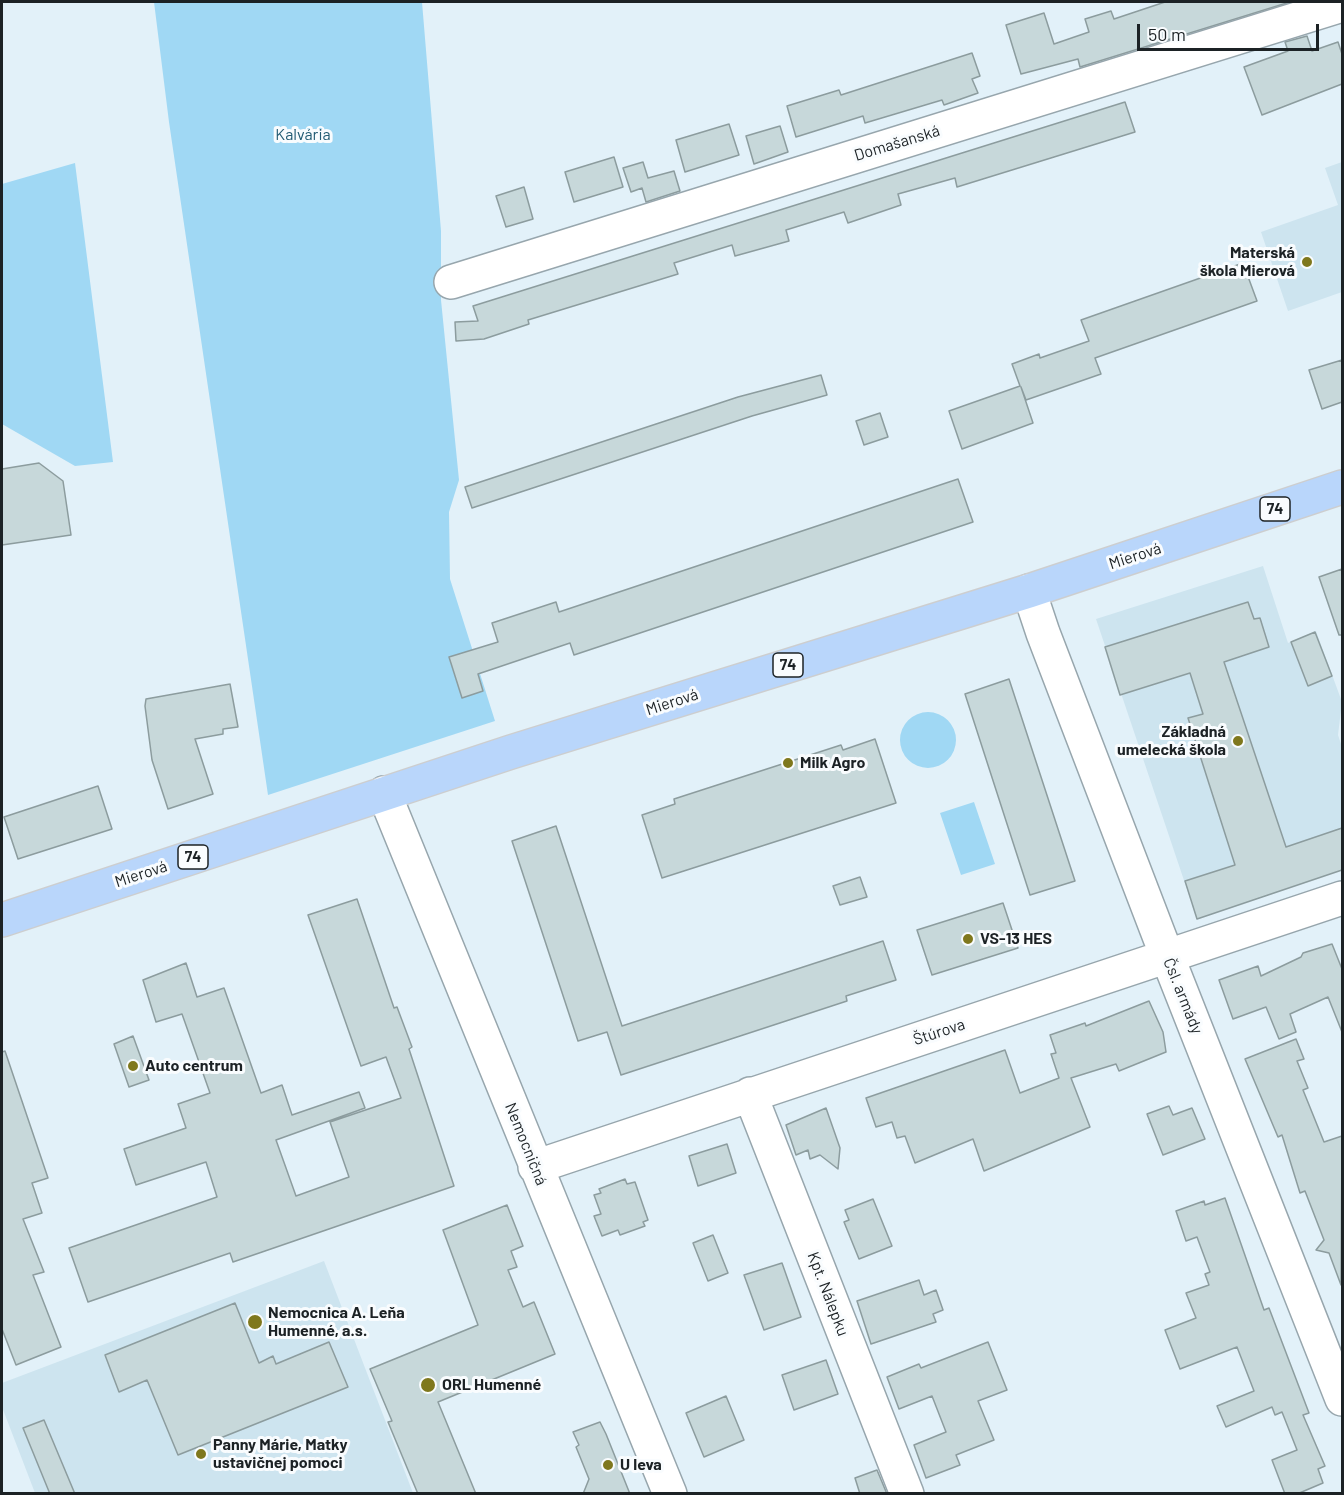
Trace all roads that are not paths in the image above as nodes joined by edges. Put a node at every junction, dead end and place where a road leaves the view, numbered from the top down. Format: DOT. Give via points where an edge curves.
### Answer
graph roads {
  1 [pos="1342,5"];
  2 [pos="451,282"];
  3 [pos="1342,487"];
  4 [pos="1029,591"];
  5 [pos="384,793"];
  6 [pos="1342,898"];
  7 [pos="2,920"];
  8 [pos="1167,956"];
  9 [pos="750,1094"];
  10 [pos="535,1167"];
  11 [pos="1342,1399"];
  12 [pos="670,1494"];
  13 [pos="907,1494"];
  1 -- 2 [label="street, Domašanská"];
  3 -- 4 [label="main road, Mierová / 74"];
  4 -- 5 [label="main road, Mierová / 74"];
  4 -- 8 [label="street, Čsl. armády"];
  5 -- 7 [label="main road, Mierová / 74"];
  5 -- 10 [label="street, Nemocničná"];
  6 -- 8 [label="street, Štúrova"];
  8 -- 9 [label="street, Štúrova"];
  8 -- 11 [label="street, Čsl. armády"];
  9 -- 10 [label="street, Štúrova"];
  9 -- 13 [label="street, Kpt. Nálepku"];
  10 -- 12 [label="street, Nemocničná"];
}
